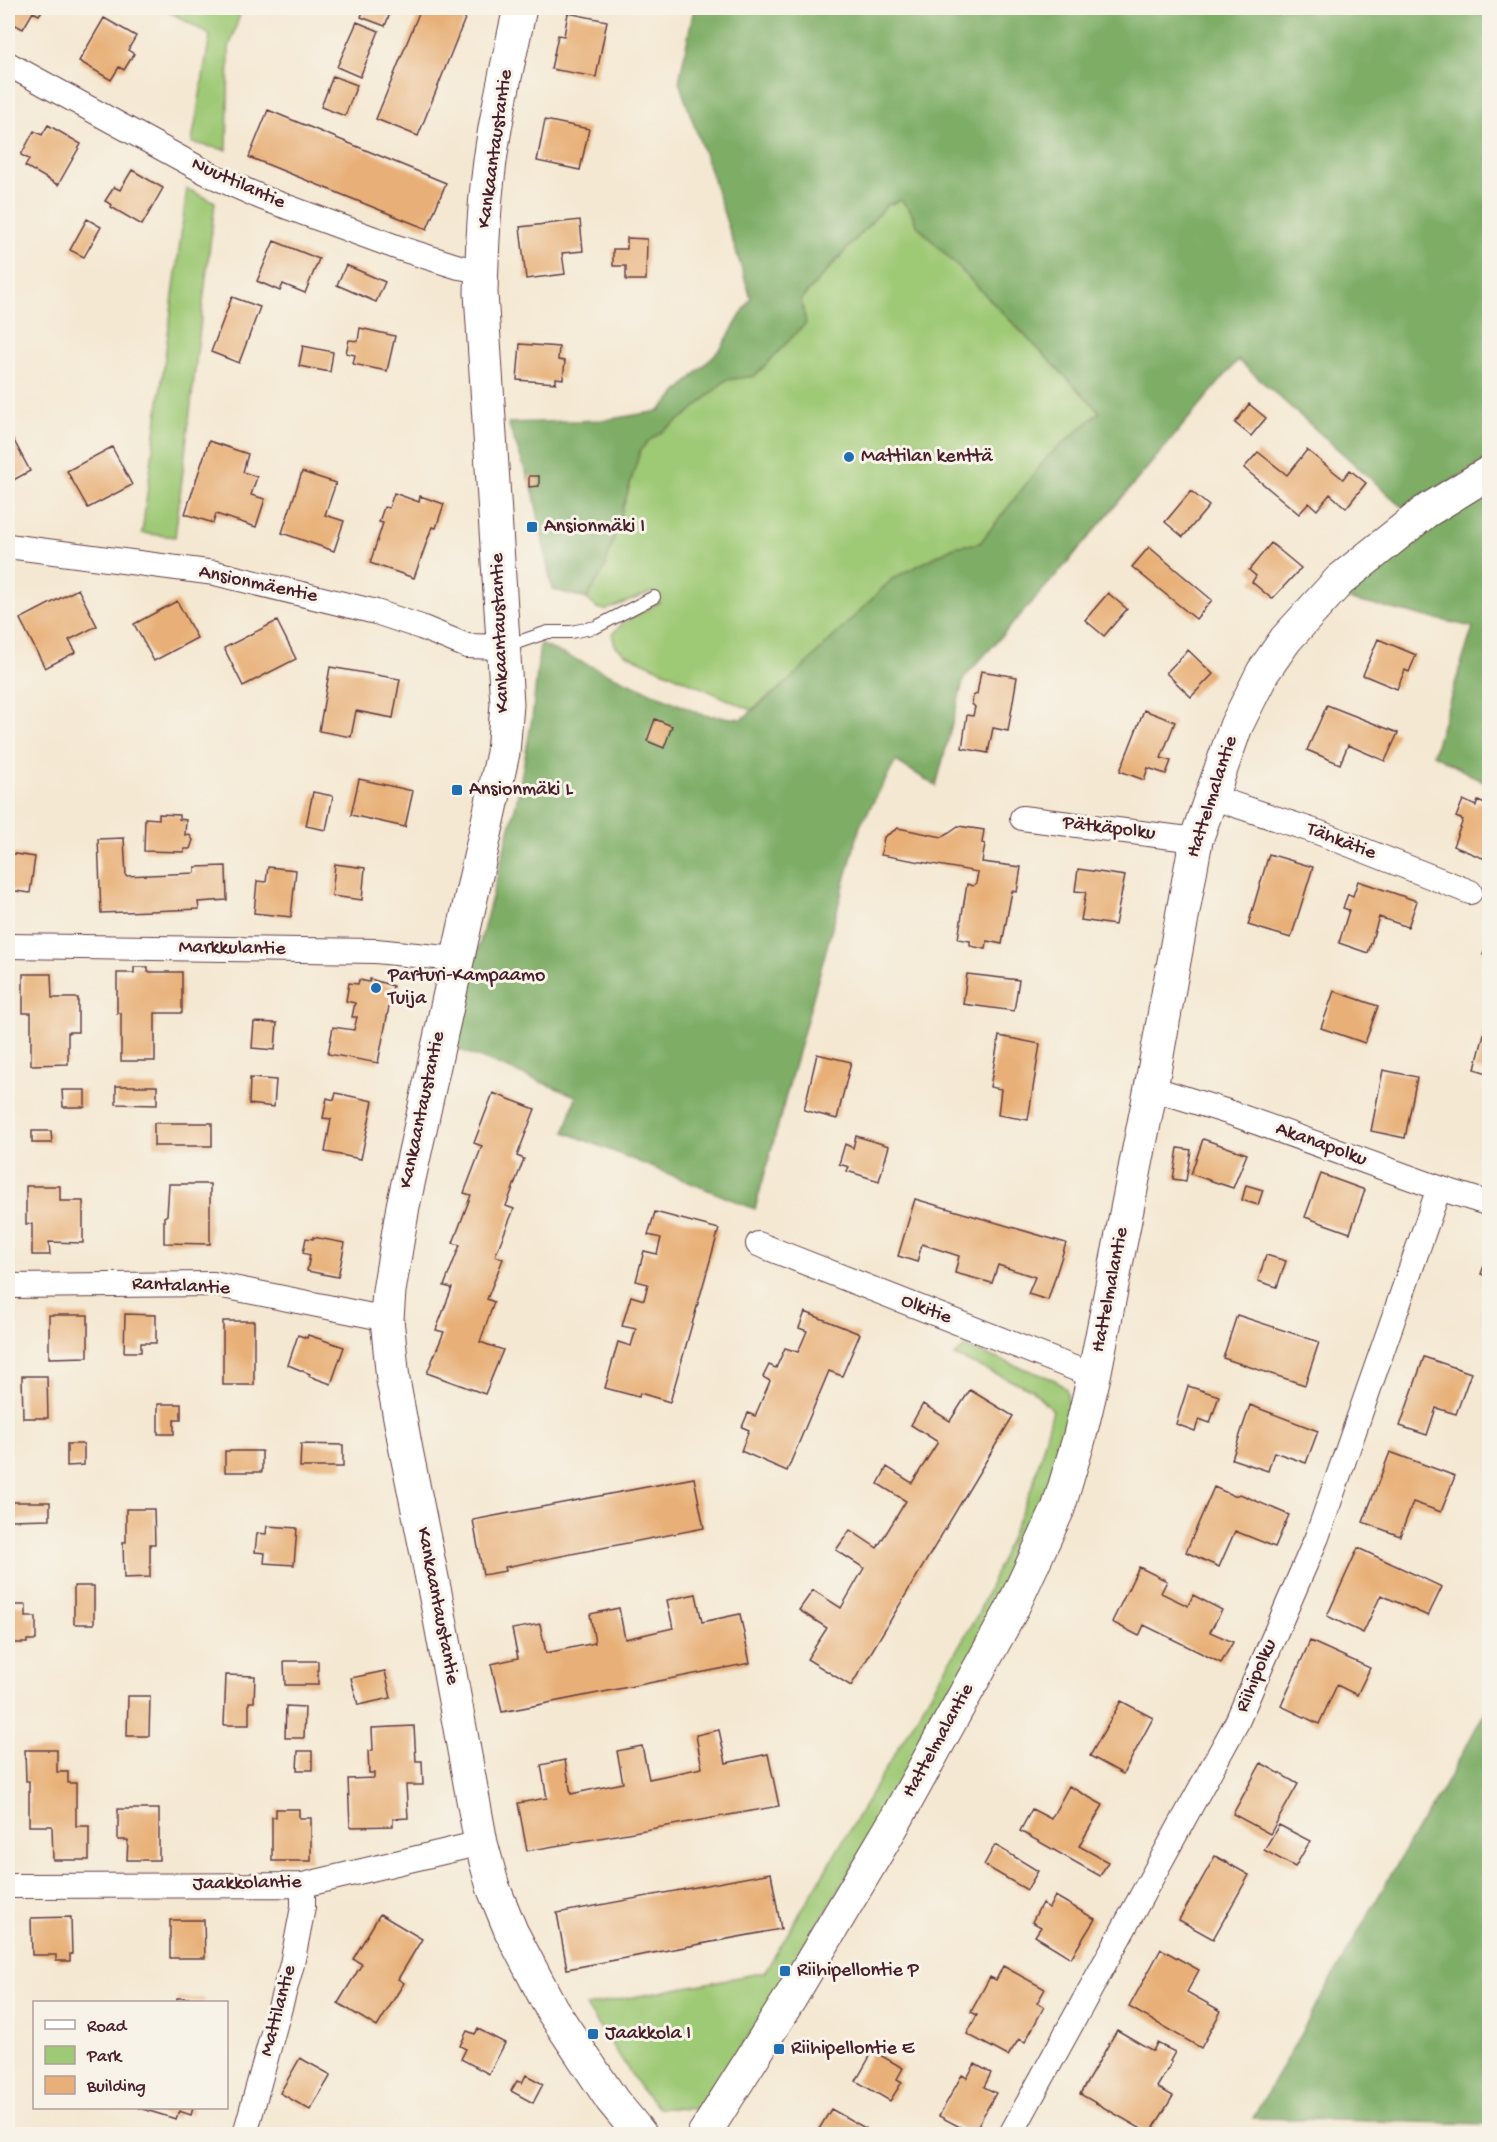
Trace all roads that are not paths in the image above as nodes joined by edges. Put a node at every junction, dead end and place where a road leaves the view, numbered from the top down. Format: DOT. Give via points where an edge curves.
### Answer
graph roads {
  1 [pos="520,8"];
  2 [pos="8,64"];
  3 [pos="482,271"];
  4 [pos="1490,472"];
  5 [pos="8,546"];
  6 [pos="654,597"];
  7 [pos="503,647"];
  8 [pos="1211,797"];
  9 [pos="1022,818"];
  10 [pos="1196,840"];
  11 [pos="1470,892"];
  12 [pos="8,946"];
  13 [pos="456,959"];
  14 [pos="1151,1089"];
  15 [pos="1440,1188"];
  16 [pos="1490,1204"];
  17 [pos="758,1244"];
  18 [pos="8,1286"];
  19 [pos="387,1319"];
  20 [pos="1094,1376"];
  21 [pos="482,1843"];
  22 [pos="303,1885"];
  23 [pos="8,1886"];
  24 [pos="245,2134"];
  25 [pos="640,2134"];
  26 [pos="704,2134"];
  27 [pos="1011,2134"];
  1 -- 3 [label="street, Kankaantaustantie" via="496,118"];
  2 -- 3 [label="street, Nuuttilantie" via="211,175 263,198 399,248"];
  3 -- 7 [label="street, Kankaantaustantie"];
  4 -- 8 [label="street, Hattelmalantie" via="1364,558 1314,606 1263,672 1236,726"];
  5 -- 7 [label="street, Ansionmäentie" via="215,573 376,612 467,646"];
  6 -- 7 [label="lane" via="596,627 548,632"];
  7 -- 13 [label="street, Kankaantaustantie" via="507,704 502,753"];
  8 -- 10 [label="street, Hattelmalantie"];
  8 -- 11 [label="street, Tähkätie" via="1320,833"];
  9 -- 10 [label="street, Pätkäpolku"];
  10 -- 14 [label="street, Hattelmalantie"];
  12 -- 13 [label="street, Markkulantie" via="376,951"];
  13 -- 19 [label="street, Kankaantaustantie" via="403,1206"];
  14 -- 15 [label="street, Akanapolku" via="1228,1112"];
  14 -- 20 [label="street, Hattelmalantie"];
  15 -- 16 [label="street, Akanapolku"];
  15 -- 27 [label="street, Riihipolku" via="1317,1537 1237,1722"];
  17 -- 20 [label="street, Olkitie"];
  18 -- 19 [label="street, Rantalantie" via="213,1284"];
  19 -- 21 [label="street, Kankaantaustantie" via="393,1380"];
  20 -- 26 [label="street, Hattelmalantie" via="1058,1509 1011,1611 894,1823"];
  21 -- 22 [label="street, Jaakkolantie"];
  21 -- 25 [label="street, Kankaantaustantie" via="493,1887 511,1930 552,2010 612,2100"];
  22 -- 23 [label="street, Jaakkolantie"];
  22 -- 24 [label="street, Mattilantie" via="303,1907 292,1964"];
}
